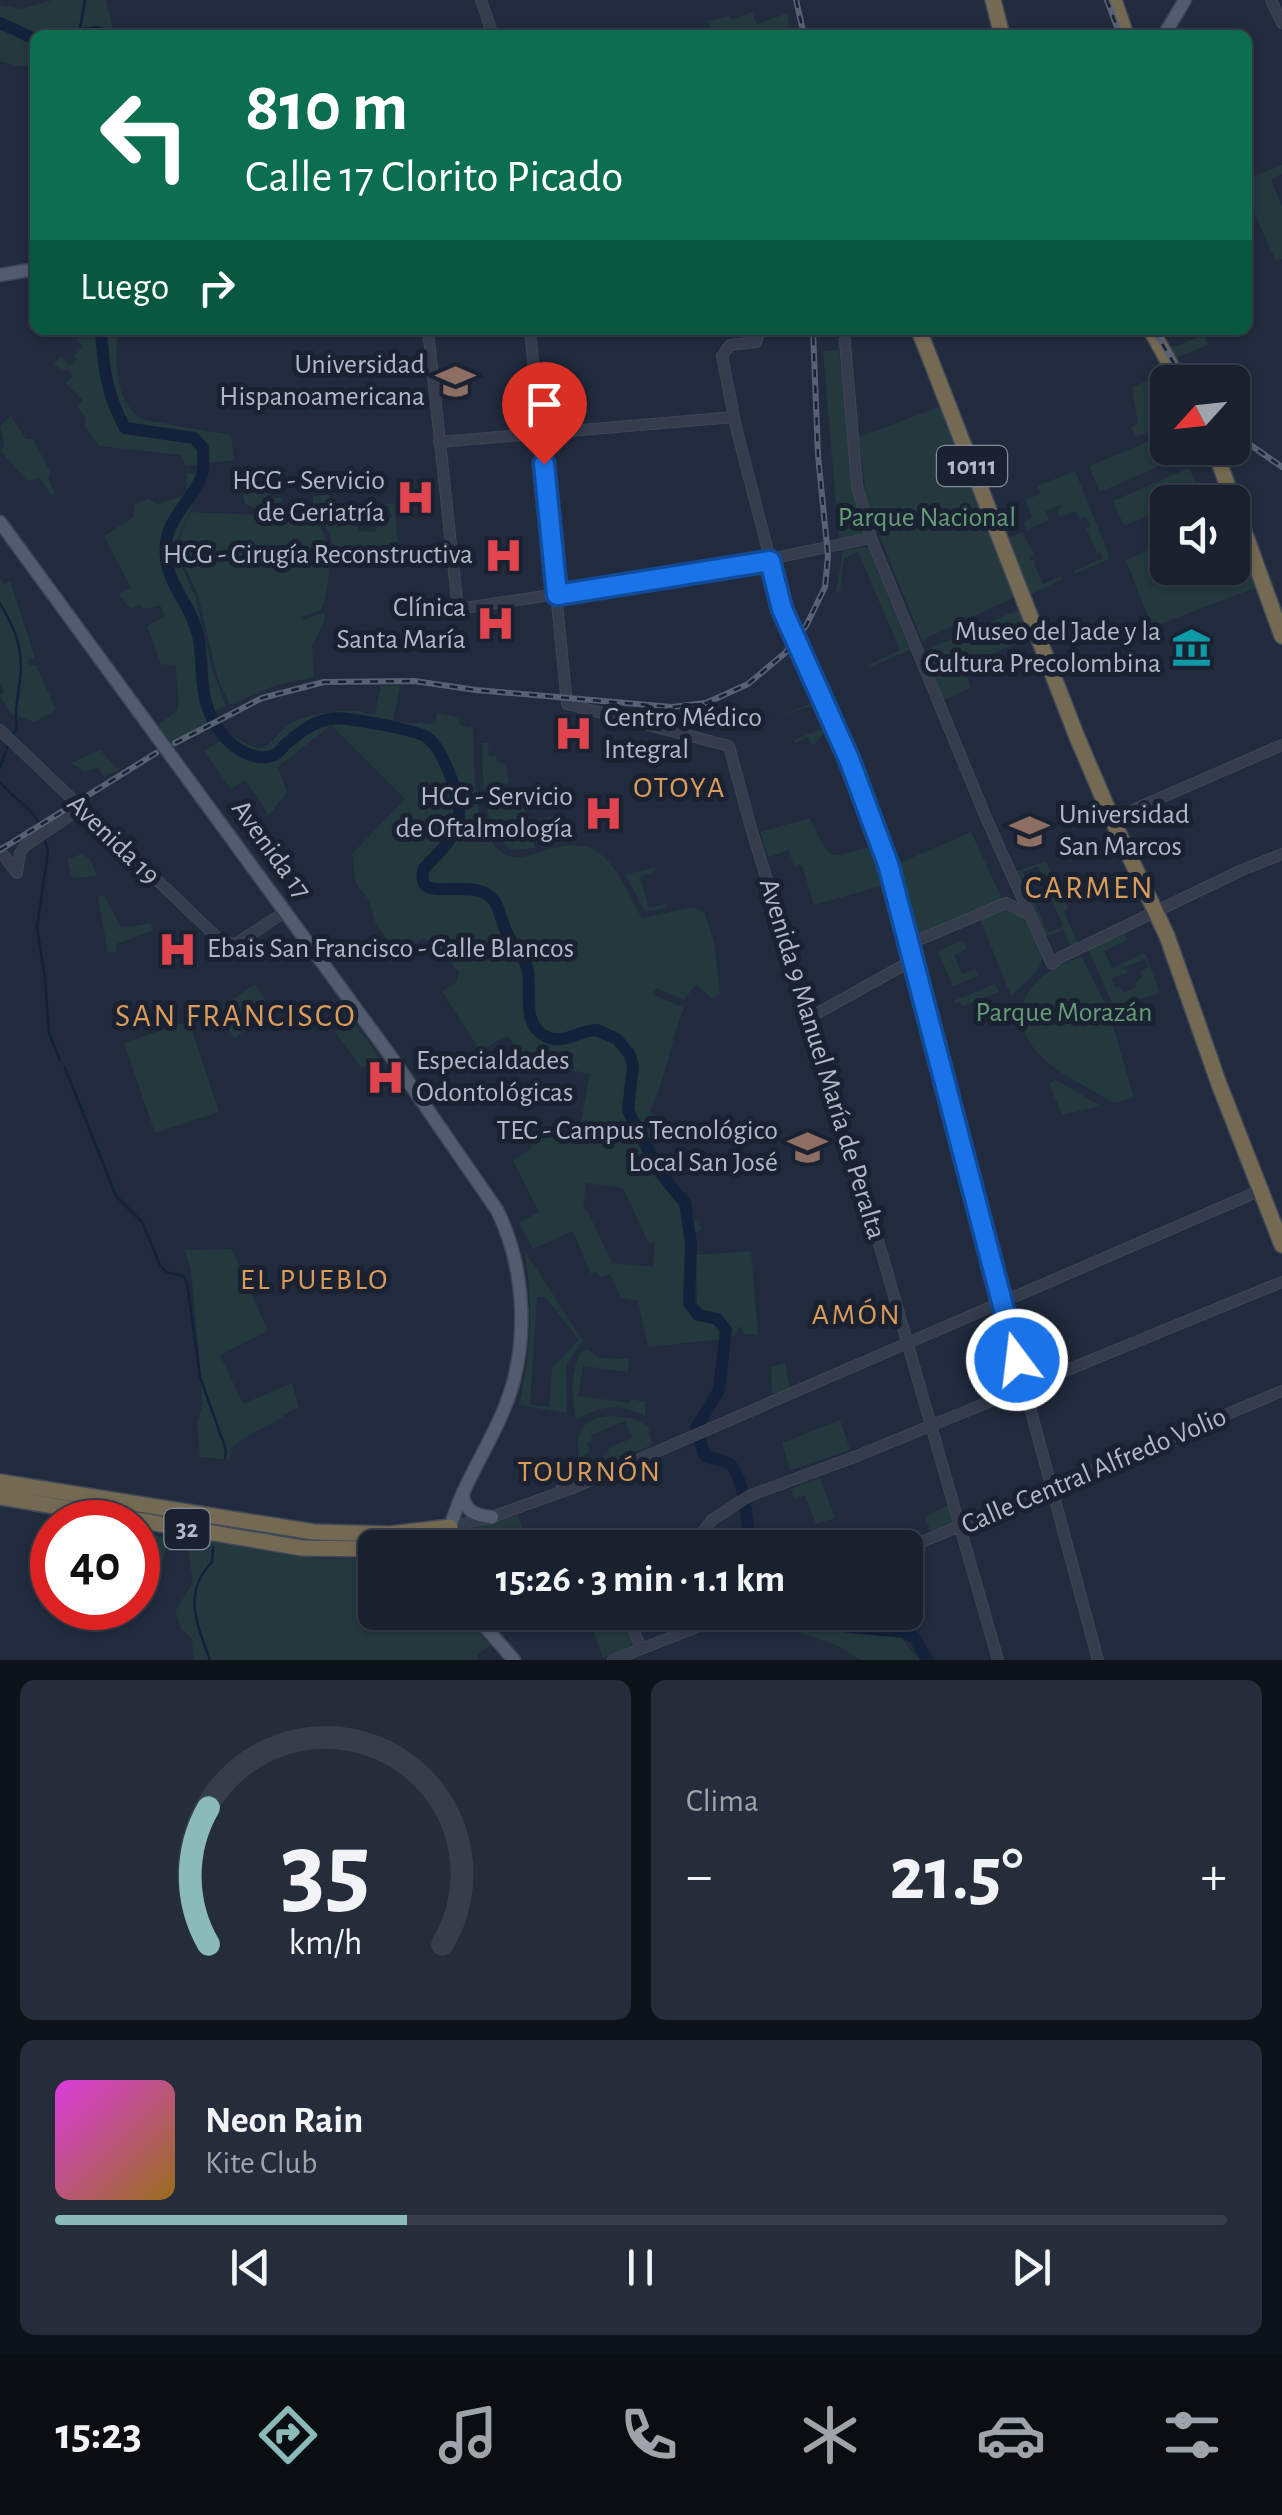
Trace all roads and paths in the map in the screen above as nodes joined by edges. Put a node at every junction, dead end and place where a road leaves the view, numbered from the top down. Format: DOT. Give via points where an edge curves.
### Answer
graph roads {
  1 [pos="481,0"];
  2 [pos="993,0"];
  3 [pos="1114,0"];
  4 [pos="1185,0"];
  5 [pos="1271,0"];
  6 [pos="1282,23"];
  7 [pos="491,30"];
  8 [pos="1001,30"];
  9 [pos="1124,30"];
  10 [pos="1167,30"];
  11 [pos="30,268"];
  12 [pos="0,274"];
  13 [pos="428,335"];
  14 [pos="531,335"];
  15 [pos="759,335"];
  16 [pos="844,335"];
  17 [pos="921,335"];
  18 [pos="1154,335"];
  19 [pos="1171,365"];
  20 [pos="734,417"];
  21 [pos="541,431"];
  22 [pos="439,442"];
  23 [pos="1220,465"];
  24 [pos="0,522"];
  25 [pos="871,538"];
  26 [pos="770,561"];
  27 [pos="557,595"];
  28 [pos="1282,636"];
  29 [pos="6,737"];
  30 [pos="1282,745"];
  31 [pos="80,808"];
  32 [pos="1112,819"];
  33 [pos="0,851"];
  34 [pos="1282,854"];
  35 [pos="1156,910"];
  36 [pos="285,912"];
  37 [pos="1030,917"];
  38 [pos="907,945"];
  39 [pos="911,961"];
  40 [pos="809,1018"];
  41 [pos="1259,1191"];
  42 [pos="1282,1246"];
  43 [pos="1282,1282"];
  44 [pos="1002,1304"];
  45 [pos="908,1344"];
  46 [pos="1024,1388"];
  47 [pos="1282,1390"];
  48 [pos="932,1425"];
  49 [pos="574,1471"];
  50 [pos="0,1482"];
  51 [pos="464,1490"];
  52 [pos="1050,1490"];
  53 [pos="555,1494"];
  54 [pos="0,1497"];
  55 [pos="492,1517"];
  56 [pos="960,1528"];
  57 [pos="451,1530"];
  58 [pos="465,1530"];
  59 [pos="704,1530"];
  60 [pos="358,1533"];
  61 [pos="923,1542"];
  62 [pos="358,1549"];
  63 [pos="488,1630"];
  64 [pos="634,1630"];
  65 [pos="690,1630"];
  66 [pos="642,1649"];
  67 [pos="514,1660"];
  68 [pos="614,1660"];
  69 [pos="998,1660"];
  70 [pos="1098,1660"];
  1 -- 7 [label="street"];
  2 -- 8 [label="highway"];
  3 -- 9 [label="highway"];
  4 -- 10 [label="main road"];
  5 -- 6 [label="street"];
  11 -- 12 [label="main road"];
  13 -- 22 [label="street"];
  14 -- 21 [label="street"];
  15 -- 20 [label="street" via="722,356"];
  16 -- 25 [label="street" via="857,485"];
  17 -- 32 [label="highway, 10111"];
  18 -- 19 [label="highway"];
  20 -- 21 [label="street"];
  20 -- 26 [label="street"];
  21 -- 22 [label="street"];
  21 -- 27 [label="street"];
  22 -- 27 [label="street" via="458,609"];
  23 -- 28 [label="highway"];
  24 -- 36 [label="main road, Avenida 17"];
  25 -- 26 [label="street"];
  25 -- 37 [label="street"];
  26 -- 27 [label="street"];
  26 -- 38 [label="street" via="782,609 880,838"];
  27 -- 40 [label="street, Avenida 9 Manuel María de Peralta" via="567,704 729,746"];
  29 -- 31 [label="street, Avenida 19"];
  30 -- 32 [label="street"];
  31 -- 33 [label="street" via="20,853 17,873"];
  31 -- 36 [label="street, Avenida 19" via="218,940 237,944"];
  32 -- 35 [label="highway, 10111"];
  34 -- 35 [label="street"];
  35 -- 37 [label="street" via="1052,964"];
  35 -- 41 [label="highway, 10111"];
  36 -- 51 [label="main road, Avenida 17" via="497,1210 515,1251 521,1313 515,1370 501,1416"];
  37 -- 38 [label="street" via="1006,902"];
  38 -- 39 [label="street"];
  39 -- 40 [label="street"];
  39 -- 44 [label="street"];
  40 -- 45 [label="street, Avenida 9 Manuel María de Peralta"];
  41 -- 42 [label="highway, 10111"];
  41 -- 44 [label="street"];
  43 -- 46 [label="street"];
  44 -- 45 [label="street"];
  44 -- 46 [label="street"];
  45 -- 48 [label="street, Avenida 9 Manuel María de Peralta"];
  45 -- 53 [label="street"];
  46 -- 48 [label="street"];
  46 -- 52 [label="street"];
  47 -- 52 [label="street, Calle Central Alfredo Volio"];
  48 -- 56 [label="street, Avenida 9 Manuel María de Peralta"];
  48 -- 59 [label="street" via="749,1496"];
  49 -- 53 [label="street"];
  50 -- 60 [label="highway, 32" via="314,1532"];
  51 -- 55 [label="main road" via="467,1508"];
  51 -- 57 [label="main road, Avenida 17"];
  52 -- 56 [label="street, Calle Central Alfredo Volio"];
  52 -- 70 [label="street"];
  53 -- 55 [label="street"];
  54 -- 62 [label="highway, 32" via="302,1548"];
  55 -- 58 [label="street"];
  56 -- 61 [label="street, Calle Central Alfredo Volio"];
  56 -- 69 [label="street, Avenida 9 Manuel María de Peralta"];
  63 -- 67 [label="main road"];
  64 -- 66 [label="street"];
  65 -- 66 [label="street"];
  66 -- 68 [label="street"];
}
